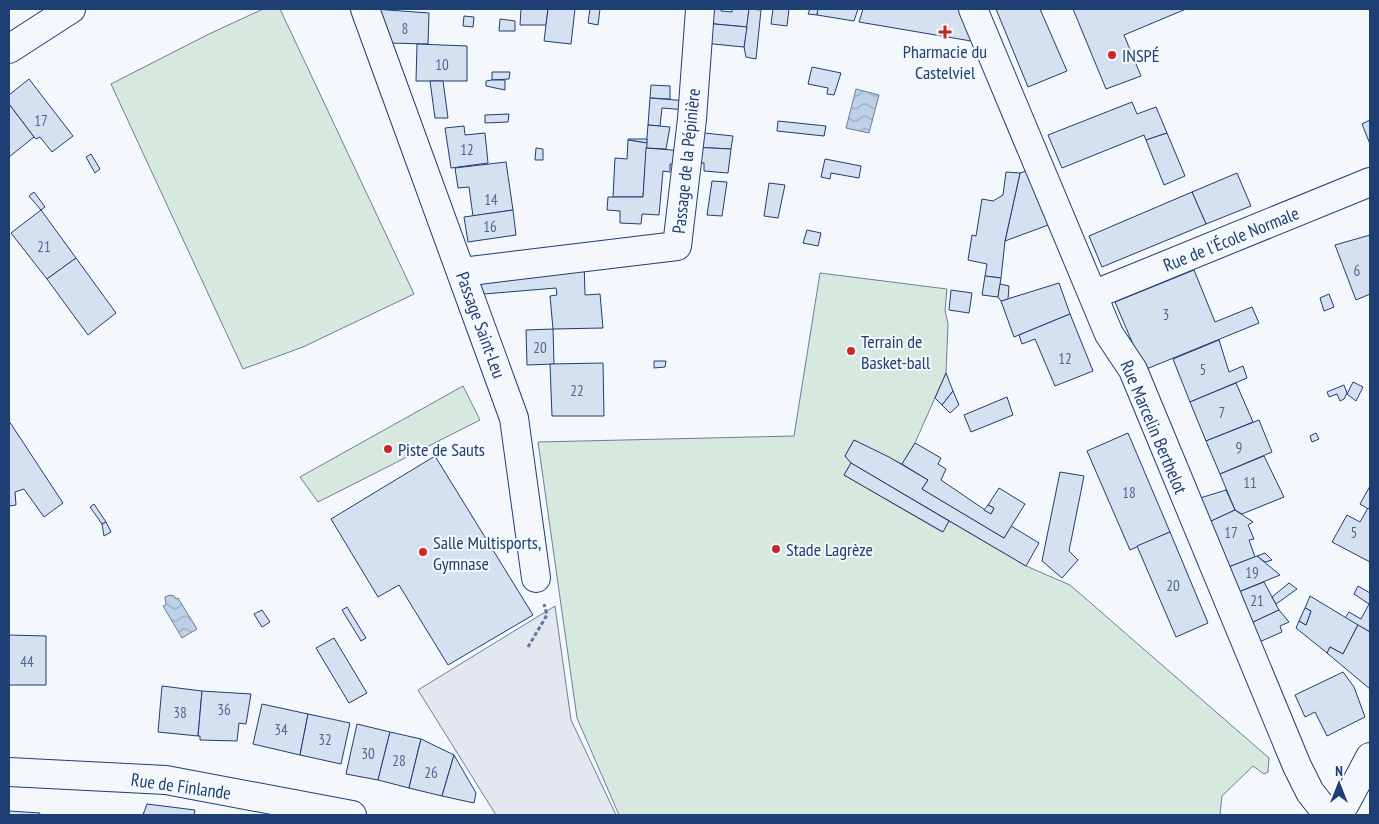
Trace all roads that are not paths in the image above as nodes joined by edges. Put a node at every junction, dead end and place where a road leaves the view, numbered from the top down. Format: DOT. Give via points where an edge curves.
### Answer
graph roads {
  1 [pos="71,9"];
  2 [pos="365,9"];
  3 [pos="700,9"];
  4 [pos="974,9"];
  5 [pos="9,49"];
  6 [pos="1370,182"];
  7 [pos="462,272"];
  8 [pos="1093,296"];
  9 [pos="536,578"];
  10 [pos="1370,757"];
  11 [pos="9,772"];
  12 [pos="352,815"];
  13 [pos="1328,815"];
  14 [pos="1335,815"];
  1 -- 5 [label="street"];
  2 -- 7 [label="street, Passage Saint-Leu"];
  3 -- 7 [label="street, Passage de la Pépinière" via="692,119 677,246"];
  4 -- 8 [label="street, Rue Marcelin Berthelot"];
  6 -- 8 [label="street, Rue de l'École Normale"];
  7 -- 9 [label="street, Passage Saint-Leu" via="514,418"];
  8 -- 13 [label="street, Rue Marcelin Berthelot" via="1109,334 1132,370 1297,766 1310,792"];
  10 -- 14 [label="street" via="1346,804"];
  11 -- 12 [label="street, Rue de Finlande" via="166,780"];
}
